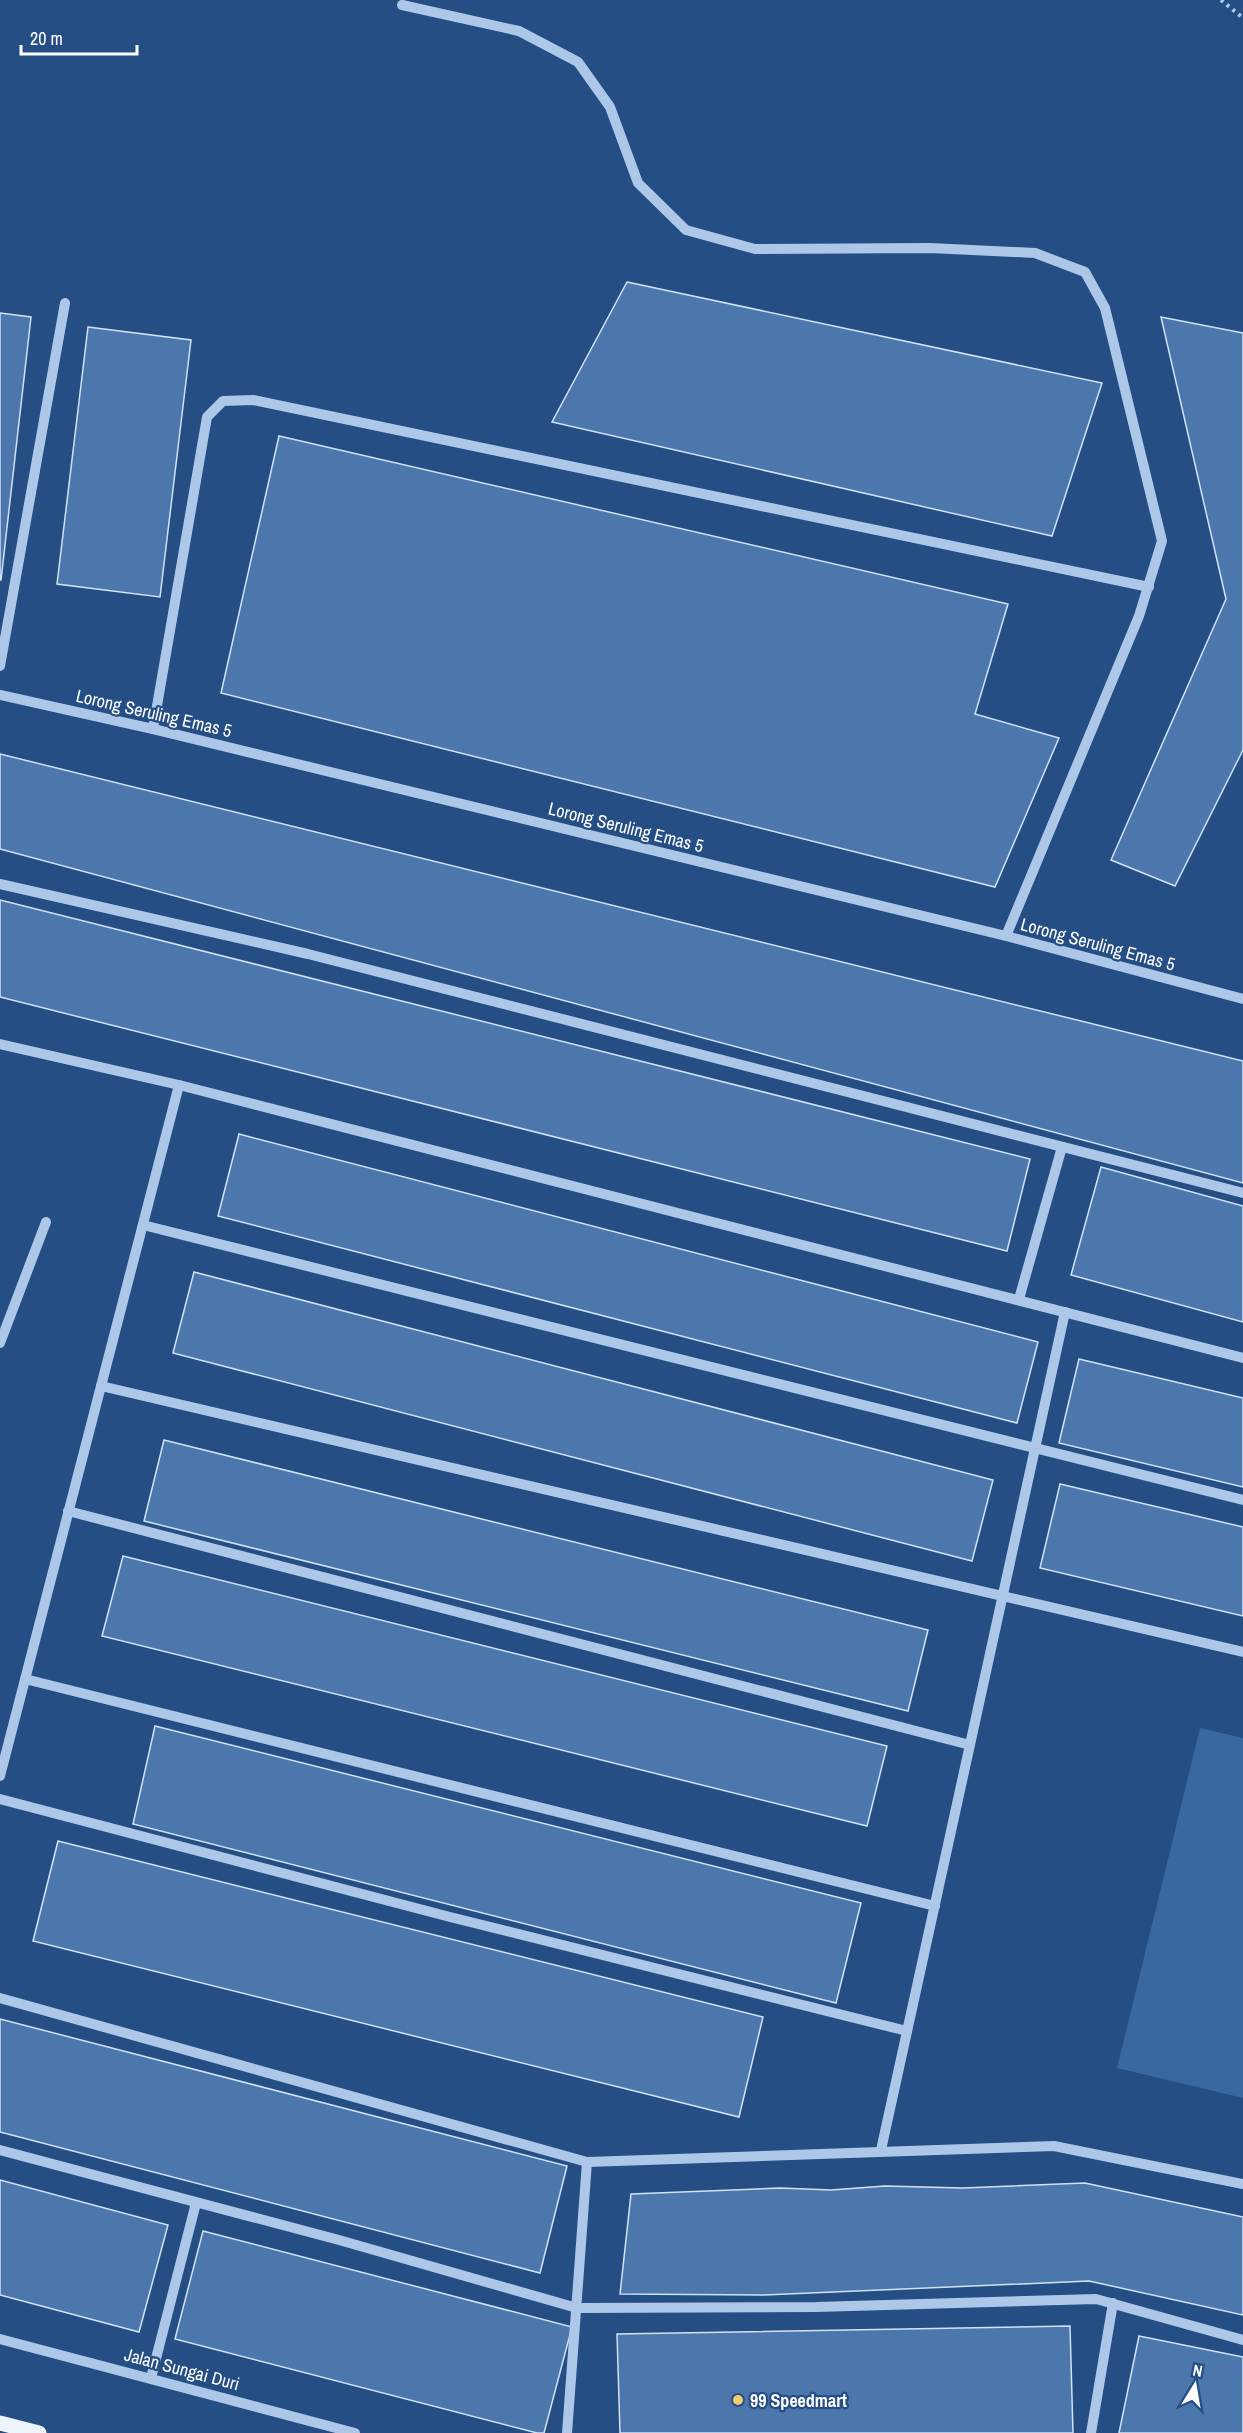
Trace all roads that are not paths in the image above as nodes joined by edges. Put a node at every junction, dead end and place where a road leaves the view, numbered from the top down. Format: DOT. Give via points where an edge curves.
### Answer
graph roads {
  1 [pos="402,5"];
  2 [pos="65,303"];
  3 [pos="1149,587"];
  4 [pos="0,666"];
  5 [pos="0,696"];
  6 [pos="153,729"];
  7 [pos="0,884"];
  8 [pos="1006,936"];
  9 [pos="1243,999"];
  10 [pos="0,1044"];
  11 [pos="179,1085"];
  12 [pos="1062,1147"];
  13 [pos="1243,1193"];
  14 [pos="46,1222"];
  15 [pos="143,1226"];
  16 [pos="1019,1299"];
  17 [pos="1065,1312"];
  18 [pos="0,1343"];
  19 [pos="1243,1358"];
  20 [pos="101,1386"];
  21 [pos="1035,1448"];
  22 [pos="1243,1500"];
  23 [pos="68,1511"];
  24 [pos="1003,1596"];
  25 [pos="1243,1652"];
  26 [pos="25,1678"];
  27 [pos="970,1745"];
  28 [pos="0,1776"];
  29 [pos="0,1799"];
  30 [pos="934,1906"];
  31 [pos="0,1998"];
  32 [pos="907,2031"];
  33 [pos="0,2150"];
  34 [pos="880,2150"];
  35 [pos="587,2162"];
  36 [pos="1243,2184"];
  37 [pos="196,2202"];
  38 [pos="1113,2304"];
  39 [pos="577,2308"];
  40 [pos="0,2339"];
  41 [pos="1243,2340"];
  42 [pos="151,2378"];
  43 [pos="0,2423"];
  44 [pos="39,2433"];
  45 [pos="356,2433"];
  46 [pos="567,2433"];
  47 [pos="1091,2433"];
  1 -- 3 [label="street" via="519,31 578,62 610,107 638,183 686,230 755,249 930,248 1035,253 1084,272 1105,308 1162,541"];
  2 -- 4 [label="street"];
  3 -- 6 [label="street" via="253,400 223,401 207,417"];
  3 -- 8 [label="street"];
  5 -- 6 [label="street, Lorong Seruling Emas 5"];
  6 -- 8 [label="street, Lorong Seruling Emas 5"];
  7 -- 12 [label="street" via="309,954"];
  8 -- 9 [label="street, Lorong Seruling Emas 5"];
  10 -- 11 [label="street"];
  11 -- 15 [label="street"];
  11 -- 16 [label="street"];
  12 -- 13 [label="street"];
  12 -- 16 [label="street"];
  14 -- 18 [label="street"];
  15 -- 20 [label="street"];
  15 -- 21 [label="street"];
  16 -- 17 [label="street"];
  17 -- 19 [label="street"];
  17 -- 21 [label="street"];
  20 -- 23 [label="street"];
  20 -- 24 [label="street"];
  21 -- 22 [label="street"];
  21 -- 24 [label="street"];
  23 -- 26 [label="street"];
  23 -- 27 [label="street"];
  24 -- 25 [label="street"];
  24 -- 27 [label="street"];
  26 -- 28 [label="street"];
  26 -- 30 [label="street"];
  27 -- 30 [label="street"];
  29 -- 32 [label="street"];
  30 -- 32 [label="street"];
  31 -- 35 [label="street"];
  32 -- 34 [label="street"];
  33 -- 37 [label="street"];
  34 -- 35 [label="street"];
  34 -- 36 [label="street" via="1054,2145"];
  35 -- 39 [label="street"];
  37 -- 39 [label="street"];
  37 -- 42 [label="street"];
  38 -- 39 [label="street" via="1096,2299 816,2307"];
  38 -- 41 [label="street"];
  38 -- 47 [label="street"];
  39 -- 46 [label="street"];
  40 -- 42 [label="street, Jalan Sungai Duri"];
  42 -- 45 [label="street, Jalan Sungai Duri"];
  43 -- 44 [label="main road"];
}
